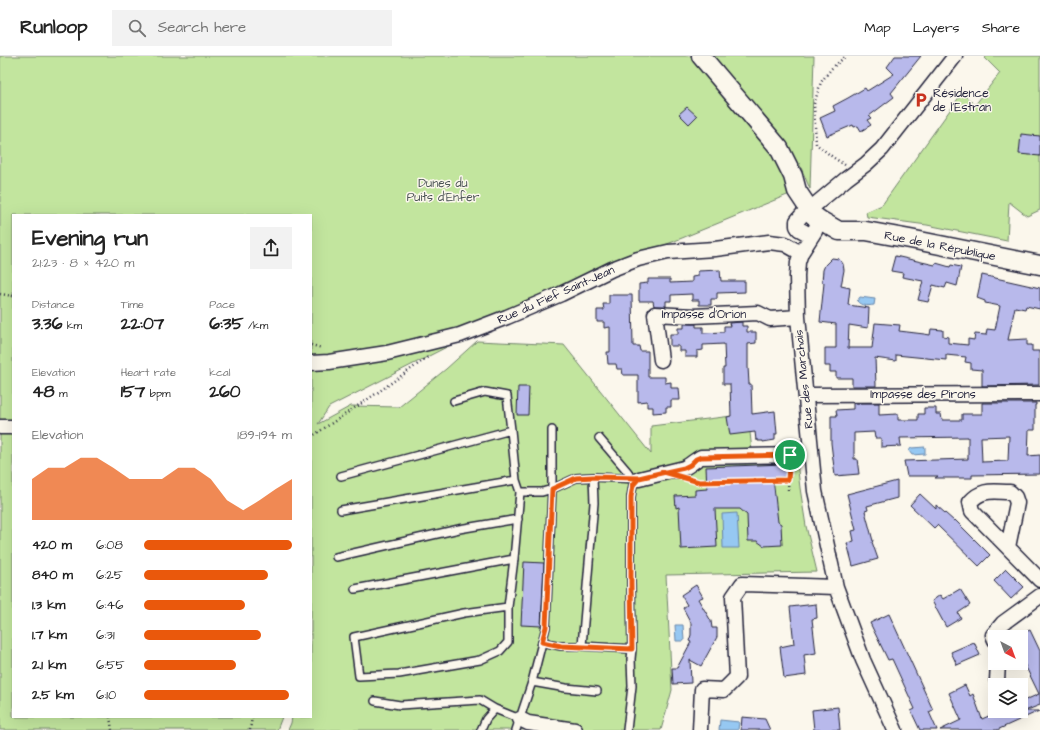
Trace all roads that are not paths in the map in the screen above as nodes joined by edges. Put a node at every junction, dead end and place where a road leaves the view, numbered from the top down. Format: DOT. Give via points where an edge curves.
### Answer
graph roads {
  1 [pos="701,56"];
  2 [pos="955,56"];
  3 [pos="812,212"];
  4 [pos="839,231"];
  5 [pos="812,236"];
  6 [pos="801,253"];
  7 [pos="1040,265"];
  8 [pos="798,317"];
  9 [pos="661,360"];
  10 [pos="312,364"];
  11 [pos="1040,394"];
  12 [pos="806,395"];
  13 [pos="454,401"];
  14 [pos="0,427"];
  15 [pos="12,427"];
  16 [pos="511,430"];
  17 [pos="552,430"];
  18 [pos="599,438"];
  19 [pos="811,453"];
  20 [pos="341,476"];
  21 [pos="593,477"];
  22 [pos="634,478"];
  23 [pos="516,480"];
  24 [pos="552,489"];
  25 [pos="520,492"];
  26 [pos="341,510"];
  27 [pos="518,519"];
  28 [pos="1008,547"];
  29 [pos="336,557"];
  30 [pos="514,559"];
  31 [pos="1040,580"];
  32 [pos="836,586"];
  33 [pos="355,589"];
  34 [pos="1040,596"];
  35 [pos="508,607"];
  36 [pos="997,630"];
  37 [pos="542,642"];
  38 [pos="582,646"];
  39 [pos="632,649"];
  40 [pos="532,682"];
  41 [pos="597,691"];
  42 [pos="375,701"];
  43 [pos="495,709"];
  44 [pos="518,724"];
  45 [pos="481,730"];
  46 [pos="575,730"];
  47 [pos="627,730"];
  48 [pos="700,730"];
  49 [pos="895,730"];
  1 -- 3 [label="street" via="779,148 793,176 797,191"];
  2 -- 3 [label="street" via="882,149"];
  3 -- 4 [label="street"];
  3 -- 5 [label="street" via="802,215 797,221 799,230"];
  4 -- 5 [label="street, Rue de la République"];
  4 -- 7 [label="street, Rue de la République" via="866,231"];
  5 -- 6 [label="street, Rue des Marchais"];
  6 -- 8 [label="street, Rue des Marchais" via="797,276"];
  6 -- 10 [label="street, Rue du Fief Saint-Jean" via="785,244 769,242 668,252 612,268 561,294 460,335 347,360"];
  8 -- 9 [label="street, Impasse d'Orion" via="770,319 758,313 693,316 655,314"];
  8 -- 12 [label="street, Rue des Marchais"];
  11 -- 12 [label="street, Impasse des Pirons"];
  12 -- 19 [label="street, Rue des Marchais"];
  13 -- 16 [label="lane" via="485,392 507,396"];
  14 -- 15 [label="street"];
  16 -- 20 [label="lane"];
  16 -- 23 [label="lane"];
  17 -- 24 [label="lane"];
  18 -- 22 [label="lane"];
  19 -- 22 [label="street" via="701,457 684,468"];
  19 -- 32 [label="street, Rue des Marchais" via="815,491"];
  21 -- 22 [label="lane"];
  21 -- 24 [label="lane" via="576,478"];
  21 -- 38 [label="lane" via="594,503"];
  22 -- 39 [label="lane" via="631,497"];
  23 -- 25 [label="lane"];
  23 -- 26 [label="lane"];
  24 -- 25 [label="lane" via="542,492"];
  24 -- 37 [label="lane" via="546,627"];
  25 -- 27 [label="lane"];
  27 -- 29 [label="lane" via="459,529"];
  27 -- 30 [label="lane"];
  28 -- 31 [label="street"];
  30 -- 33 [label="lane"];
  30 -- 35 [label="lane"];
  32 -- 48 [label="street" via="742,584 733,597 736,676 724,690 702,689"];
  32 -- 49 [label="street, Rue des Marchais" via="862,660"];
  34 -- 36 [label="street"];
  35 -- 35 [label="lane" via="508,642 500,651 480,660 399,674 359,676 354,637 464,613"];
  37 -- 38 [label="lane" via="561,646"];
  37 -- 40 [label="lane"];
  38 -- 39 [label="lane"];
  39 -- 47 [label="lane" via="632,686"];
  40 -- 41 [label="lane"];
  40 -- 44 [label="lane"];
  42 -- 43 [label="lane" via="400,704 480,700"];
  43 -- 44 [label="lane"];
  43 -- 45 [label="lane"];
  44 -- 46 [label="street" via="528,723"];
}
